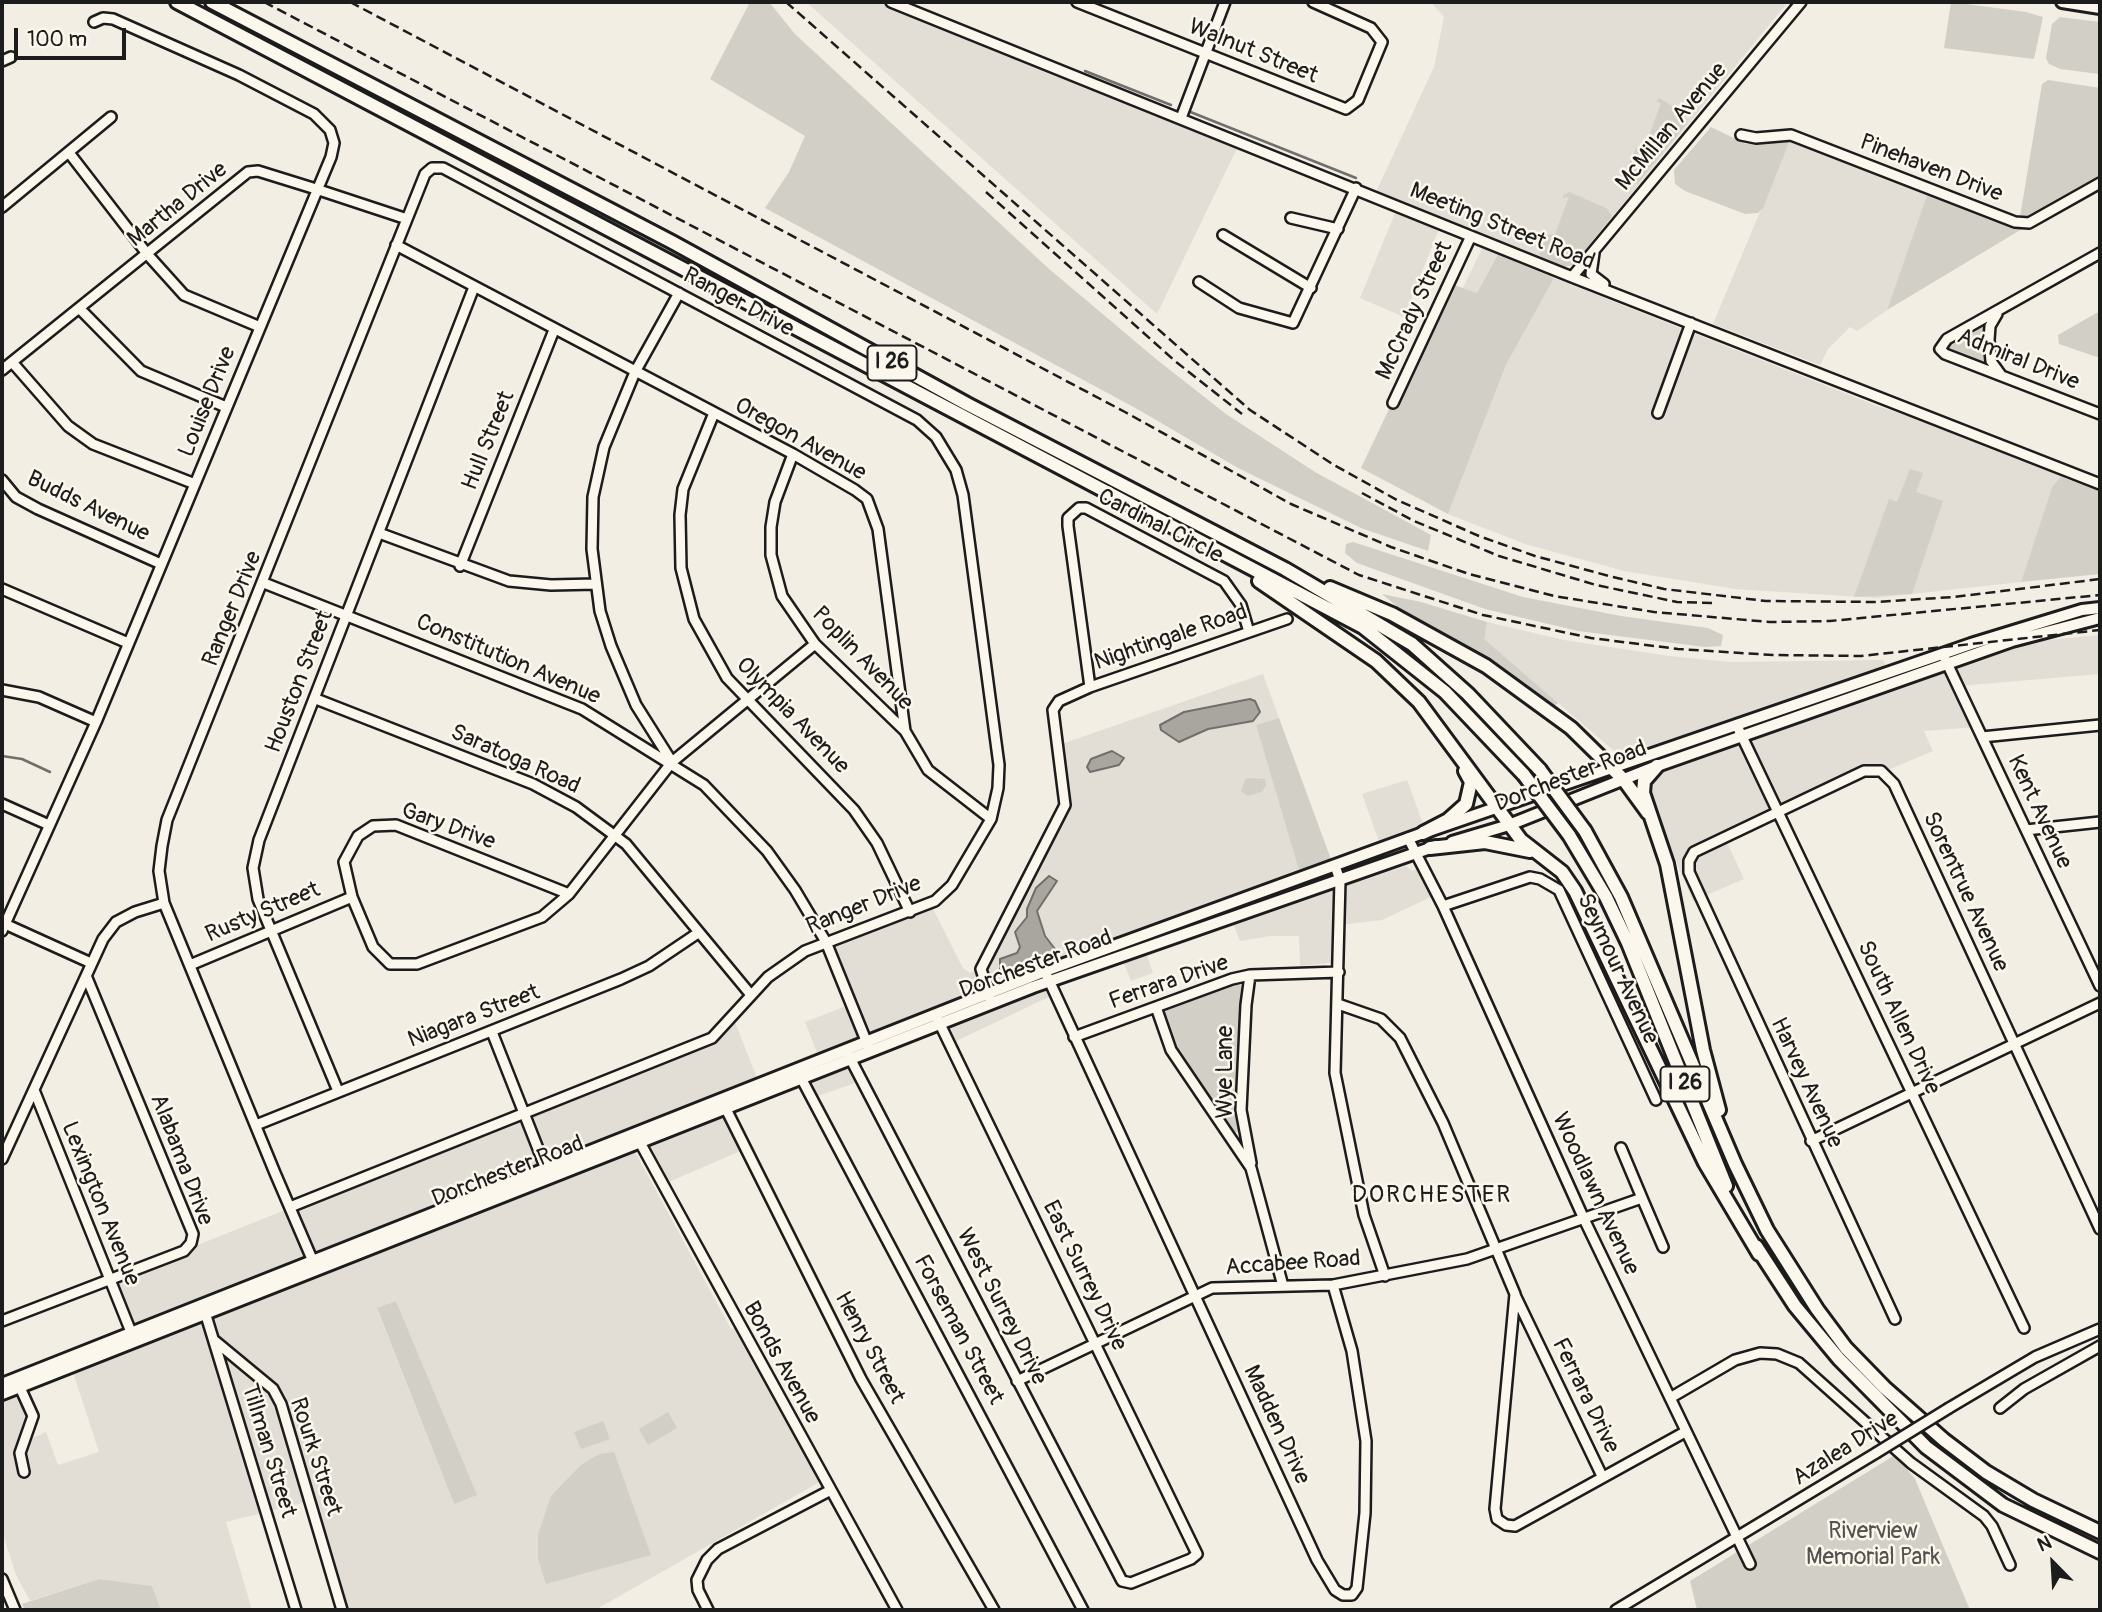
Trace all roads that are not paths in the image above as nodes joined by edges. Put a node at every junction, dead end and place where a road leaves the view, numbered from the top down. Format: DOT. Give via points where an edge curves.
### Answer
graph roads {
  1 [pos="177,2"];
  2 [pos="212,2"];
  3 [pos="891,2"];
  4 [pos="1077,2"];
  5 [pos="1225,2"];
  6 [pos="1313,2"];
  7 [pos="1801,2"];
  8 [pos="2062,2"];
  9 [pos="2100,8"];
  10 [pos="94,22"];
  11 [pos="1204,54"];
  12 [pos="111,117"];
  13 [pos="1181,118"];
  14 [pos="1741,135"];
  15 [pos="70,154"];
  16 [pos="2100,183"];
  17 [pos="316,188"];
  18 [pos="1356,188"];
  19 [pos="2,207"];
  20 [pos="1291,218"];
  21 [pos="407,219"];
  22 [pos="1338,229"];
  23 [pos="1223,234"];
  24 [pos="1471,236"];
  25 [pos="396,245"];
  26 [pos="1596,249"];
  27 [pos="2100,253"];
  28 [pos="148,255"];
  29 [pos="1572,277"];
  30 [pos="1199,282"];
  31 [pos="474,287"];
  32 [pos="1311,288"];
  33 [pos="1608,291"];
  34 [pos="679,293"];
  35 [pos="79,308"];
  36 [pos="1998,312"];
  37 [pos="1691,323"];
  38 [pos="260,327"];
  39 [pos="554,330"];
  40 [pos="12,362"];
  41 [pos="2,370"];
  42 [pos="635,372"];
  43 [pos="2002,376"];
  44 [pos="1393,402"];
  45 [pos="226,407"];
  46 [pos="714,413"];
  47 [pos="1658,413"];
  48 [pos="2100,414"];
  49 [pos="793,454"];
  50 [pos="2,480"];
  51 [pos="195,484"];
  52 [pos="2100,484"];
  53 [pos="1172,527"];
  54 [pos="379,533"];
  55 [pos="161,564"];
  56 [pos="460,566"];
  57 [pos="1285,569"];
  58 [pos="264,583"];
  59 [pos="596,584"];
  60 [pos="2,589"];
  61 [pos="2100,608"];
  62 [pos="347,615"];
  63 [pos="2100,618"];
  64 [pos="1287,619"];
  65 [pos="1248,632"];
  66 [pos="128,643"];
  67 [pos="815,644"];
  68 [pos="1945,659"];
  69 [pos="1090,687"];
  70 [pos="2,690"];
  71 [pos="316,699"];
  72 [pos="747,701"];
  73 [pos="96,722"];
  74 [pos="2100,725"];
  75 [pos="905,731"];
  76 [pos="1739,731"];
  77 [pos="1982,737"];
  78 [pos="1453,746"];
  79 [pos="672,762"];
  80 [pos="1657,766"];
  81 [pos="1613,768"];
  82 [pos="1624,780"];
  83 [pos="2,804"];
  84 [pos="1498,807"];
  85 [pos="1648,813"];
  86 [pos="1778,813"];
  87 [pos="991,819"];
  88 [pos="2100,822"];
  89 [pos="49,825"];
  90 [pos="1509,825"];
  91 [pos="2026,830"];
  92 [pos="614,833"];
  93 [pos="1423,833"];
  94 [pos="1408,838"];
  95 [pos="1430,848"];
  96 [pos="1414,853"];
  97 [pos="1540,853"];
  98 [pos="1689,860"];
  99 [pos="1335,866"];
  100 [pos="1340,880"];
  101 [pos="569,894"];
  102 [pos="352,897"];
  103 [pos="2,899"];
  104 [pos="164,903"];
  105 [pos="12,904"];
  106 [pos="1443,906"];
  107 [pos="910,912"];
  108 [pos="3,927"];
  109 [pos="270,929"];
  110 [pos="698,933"];
  111 [pos="826,942"];
  112 [pos="92,963"];
  113 [pos="190,965"];
  114 [pos="1339,972"];
  115 [pos="1250,975"];
  116 [pos="1047,976"];
  117 [pos="88,978"];
  118 [pos="2100,986"];
  119 [pos="751,995"];
  120 [pos="990,999"];
  121 [pos="2100,1003"];
  122 [pos="1338,1004"];
  123 [pos="1156,1007"];
  124 [pos="938,1020"];
  125 [pos="492,1032"];
  126 [pos="1074,1037"];
  127 [pos="2014,1044"];
  128 [pos="868,1047"];
  129 [pos="848,1055"];
  130 [pos="799,1074"];
  131 [pos="34,1090"];
  132 [pos="338,1091"];
  133 [pos="1912,1093"];
  134 [pos="1656,1100"];
  135 [pos="723,1104"];
  136 [pos="524,1114"];
  137 [pos="256,1125"];
  138 [pos="637,1138"];
  139 [pos="1811,1141"];
  140 [pos="1621,1148"];
  141 [pos="2,1158"];
  142 [pos="1735,1164"];
  143 [pos="1251,1168"];
  144 [pos="548,1174"];
  145 [pos="1642,1198"];
  146 [pos="290,1207"];
  147 [pos="1584,1219"];
  148 [pos="2100,1229"];
  149 [pos="1662,1247"];
  150 [pos="1494,1251"];
  151 [pos="1759,1254"];
  152 [pos="315,1265"];
  153 [pos="1385,1276"];
  154 [pos="110,1280"];
  155 [pos="1332,1285"];
  156 [pos="1283,1286"];
  157 [pos="1515,1294"];
  158 [pos="1195,1295"];
  159 [pos="204,1309"];
  160 [pos="1895,1319"];
  161 [pos="2,1321"];
  162 [pos="2024,1328"];
  163 [pos="2100,1329"];
  164 [pos="131,1332"];
  165 [pos="214,1340"];
  166 [pos="1097,1346"];
  167 [pos="2100,1346"];
  168 [pos="1017,1381"];
  169 [pos="18,1382"];
  170 [pos="2,1384"];
  171 [pos="2,1394"];
  172 [pos="1670,1398"];
  173 [pos="2000,1408"];
  174 [pos="1685,1432"];
  175 [pos="24,1472"];
  176 [pos="1602,1476"];
  177 [pos="829,1491"];
  178 [pos="2100,1532"];
  179 [pos="1737,1539"];
  180 [pos="2100,1552"];
  181 [pos="1749,1564"];
  182 [pos="2010,1564"];
  183 [pos="2,1579"];
  184 [pos="1122,1581"];
  185 [pos="703,1608"];
  186 [pos="15,1610"];
  187 [pos="296,1610"];
  188 [pos="342,1610"];
  189 [pos="897,1610"];
  190 [pos="993,1610"];
  191 [pos="1083,1610"];
  192 [pos="1616,1610"];
  1 -- 53 [label="highway, I 26"];
  2 -- 57 [label="highway, I 26"];
  3 -- 13 [label="street, Meeting Street Road"];
  4 -- 11 [label="street, Walnut Street"];
  5 -- 11 [label="street"];
  6 -- 11 [label="street, Walnut Street" via="1379,35 1382,48 1359,100 1346,109"];
  7 -- 26 [label="street, McMillan Avenue"];
  8 -- 9 [label="main road"];
  10 -- 17 [label="street, Louise Drive" via="113,19 314,114 330,130 334,143"];
  11 -- 13 [label="street"];
  12 -- 15 [label="street"];
  13 -- 18 [label="street, Meeting Street Road"];
  14 -- 16 [label="street, Pinehaven Drive" via="1791,135 2015,222 2029,223"];
  15 -- 19 [label="street"];
  15 -- 28 [label="street"];
  17 -- 21 [label="street, Martha Drive"];
  17 -- 28 [label="street, Martha Drive" via="248,172"];
  17 -- 38 [label="street, Louise Drive"];
  18 -- 22 [label="street"];
  18 -- 24 [label="street, Meeting Street Road"];
  20 -- 22 [label="street"];
  21 -- 25 [label="street, Ranger Drive"];
  21 -- 34 [label="street, Ranger Drive" via="425,174 443,168"];
  22 -- 32 [label="street"];
  23 -- 32 [label="street"];
  24 -- 29 [label="street, Meeting Street Road"];
  24 -- 44 [label="street, McCrady Street"];
  25 -- 31 [label="street, Oregon Avenue"];
  25 -- 58 [label="street, Ranger Drive"];
  26 -- 29 [label="street, McMillan Avenue"];
  26 -- 33 [label="street" via="1591,274"];
  27 -- 36 [label="street, Admiral Drive"];
  28 -- 35 [label="street, Martha Drive"];
  28 -- 38 [label="street" via="184,295"];
  29 -- 33 [label="street, Meeting Street Road"];
  30 -- 32 [label="street" via="1238,308 1289,324 1296,320"];
  31 -- 39 [label="street, Oregon Avenue"];
  31 -- 54 [label="street, Houston Street"];
  33 -- 37 [label="street, Meeting Street Road"];
  34 -- 42 [label="street"];
  34 -- 87 [label="street, Ranger Drive" via="917,420 947,452 963,495 999,765"];
  35 -- 40 [label="street, Martha Drive"];
  35 -- 45 [label="street" via="141,370"];
  36 -- 43 [label="street" via="1989,340 1991,361"];
  36 -- 43 [label="street, Admiral Drive" via="1947,339 1940,349 1945,355"];
  37 -- 47 [label="street"];
  37 -- 52 [label="street, Meeting Street Road"];
  38 -- 45 [label="street, Louise Drive"];
  39 -- 42 [label="street, Oregon Avenue"];
  39 -- 56 [label="street, Hull Street"];
  40 -- 41 [label="street, Martha Drive"];
  40 -- 51 [label="street" via="68,426 93,444"];
  42 -- 46 [label="street, Oregon Avenue"];
  42 -- 59 [label="street" via="604,447 593,497"];
  43 -- 48 [label="street, Admiral Drive"];
  45 -- 51 [label="street, Louise Drive"];
  46 -- 49 [label="street, Oregon Avenue"];
  46 -- 72 [label="street, Olympia Avenue" via="683,489 681,568 694,619 709,650"];
  49 -- 67 [label="street, Poplin Avenue" via="775,502 771,555 782,596"];
  49 -- 75 [label="street, Oregon Avenue" via="855,489 874,514"];
  50 -- 55 [label="street, Budds Avenue" via="16,497 38,509"];
  51 -- 55 [label="street, Louise Drive"];
  53 -- 78 [label="highway" via="1376,661 1419,702"];
  53 -- 151 [label="highway, I 26, bridge" via="1363,627 1445,692 1524,775 1569,835 1615,913"];
  54 -- 56 [label="street"];
  54 -- 62 [label="street, Houston Street"];
  55 -- 66 [label="street, Louise Drive"];
  56 -- 59 [label="street" via="509,581"];
  57 -- 81 [label="highway" via="1392,614 1486,666 1571,728"];
  57 -- 142 [label="highway, I 26, bridge" via="1412,644 1476,702 1540,770 1585,831 1621,897"];
  58 -- 62 [label="street, Constitution Avenue"];
  58 -- 104 [label="street, Ranger Drive" via="167,820 159,871"];
  59 -- 79 [label="street" via="611,646 636,705"];
  60 -- 66 [label="street"];
  61 -- 68 [label="main road, Dorchester Road" via="2006,632"];
  62 -- 71 [label="street, Houston Street"];
  62 -- 79 [label="street, Constitution Avenue" via="582,709"];
  63 -- 68 [label="main road, Dorchester Road"];
  64 -- 65 [label="street, Nightingale Road"];
  65 -- 69 [label="street, Nightingale Road"];
  65 -- 69 [label="street, Cardinal Circle" via="1241,605 1224,581 1079,508 1068,518 1068,526"];
  66 -- 73 [label="street, Louise Drive"];
  67 -- 72 [label="street, Gary Drive"];
  67 -- 75 [label="street, Poplin Avenue"];
  68 -- 76 [label="main road, Dorchester Road"];
  68 -- 77 [label="street, Kent Avenue"];
  69 -- 120 [label="street, Nightingale Road" via="1059,701 1053,710 1065,805 981,968"];
  70 -- 73 [label="street" via="39,697"];
  71 -- 92 [label="street, Saratoga Road" via="533,784"];
  71 -- 109 [label="street, Houston Street" via="259,841 253,868 258,899"];
  72 -- 79 [label="street, Gary Drive"];
  72 -- 107 [label="street, Olympia Avenue" via="854,810 887,862"];
  73 -- 89 [label="street, Louise Drive"];
  74 -- 77 [label="street"];
  75 -- 87 [label="street, Oregon Avenue" via="928,771"];
  76 -- 80 [label="main road, Dorchester Road"];
  76 -- 81 [label="main road, Dorchester Road"];
  76 -- 86 [label="street, South Allen Drive"];
  77 -- 91 [label="street, Kent Avenue"];
  78 -- 84 [label="highway"];
  78 -- 93 [label="highway" via="1471,782 1470,794 1458,813"];
  79 -- 92 [label="street, Gary Drive"];
  79 -- 111 [label="street, Constitution Avenue" via="704,785 766,851"];
  80 -- 82 [label="main road, Dorchester Road"];
  80 -- 85 [label="highway" via="1643,785"];
  81 -- 82 [label="highway"];
  81 -- 84 [label="main road, Dorchester Road"];
  82 -- 85 [label="highway"];
  82 -- 90 [label="main road, Dorchester Road"];
  83 -- 89 [label="street"];
  84 -- 90 [label="highway"];
  84 -- 93 [label="main road, Dorchester Road"];
  85 -- 142 [label="highway" via="1667,864 1703,1050"];
  86 -- 98 [label="street, Sorentrue Avenue" via="1694,852"];
  86 -- 127 [label="street, Sorentrue Avenue" via="1864,771 1881,771 1889,777"];
  86 -- 133 [label="street, South Allen Drive"];
  87 -- 107 [label="street, Ranger Drive" via="953,885"];
  88 -- 91 [label="street"];
  89 -- 105 [label="street, Louise Drive"];
  90 -- 95 [label="main road, Dorchester Road"];
  90 -- 97 [label="highway"];
  91 -- 118 [label="street, Kent Avenue"];
  92 -- 101 [label="street, Gary Drive"];
  92 -- 110 [label="street, Saratoga Road"];
  93 -- 94 [label="main road, Dorchester Road"];
  94 -- 96 [label="street, Woodlawn Avenue"];
  94 -- 99 [label="main road, Dorchester Road"];
  95 -- 96 [label="main road, Dorchester Road"];
  95 -- 97 [label="highway" via="1485,842"];
  96 -- 100 [label="main road, Dorchester Road"];
  96 -- 106 [label="street, Woodlawn Avenue"];
  97 -- 151 [label="highway" via="1575,891 1705,1163"];
  98 -- 139 [label="street, Harvey Avenue" via="1689,873"];
  99 -- 100 [label="street"];
  99 -- 116 [label="main road, Dorchester Road"];
  100 -- 114 [label="street"];
  100 -- 116 [label="main road, Dorchester Road"];
  101 -- 102 [label="street, Gary Drive" via="542,917 417,964 400,966 378,955"];
  101 -- 102 [label="street, Gary Drive" via="384,824 358,836 345,854"];
  102 -- 109 [label="street, Rusty Street"];
  103 -- 105 [label="street"];
  104 -- 112 [label="street" via="117,922"];
  104 -- 113 [label="street, Ranger Drive"];
  105 -- 108 [label="street, Louise Drive"];
  106 -- 134 [label="street, Seymour Avenue" via="1530,877 1559,890"];
  106 -- 147 [label="street, Woodlawn Avenue"];
  107 -- 111 [label="street, Ranger Drive"];
  108 -- 112 [label="street"];
  109 -- 113 [label="street, Rusty Street"];
  109 -- 132 [label="street, Houston Street"];
  110 -- 119 [label="street, Saratoga Road"];
  110 -- 125 [label="street, Niagara Street" via="649,967"];
  111 -- 119 [label="street, Ranger Drive" via="777,970"];
  111 -- 128 [label="street, Constitution Avenue"];
  112 -- 117 [label="street"];
  113 -- 137 [label="street, Ranger Drive"];
  114 -- 115 [label="street, Ferrara Drive"];
  114 -- 122 [label="street"];
  115 -- 123 [label="street, Ferrara Drive"];
  115 -- 143 [label="street, Wye Lane" via="1241,1110"];
  116 -- 120 [label="main road, Dorchester Road"];
  116 -- 126 [label="street, Madden Drive"];
  117 -- 131 [label="street"];
  117 -- 154 [label="street, Alabama Drive" via="193,1234 184,1251"];
  119 -- 136 [label="street, Ranger Drive" via="712,1038"];
  120 -- 124 [label="main road, Dorchester Road"];
  121 -- 127 [label="street"];
  122 -- 150 [label="street, Ferrara Drive" via="1381,1019 1400,1038 1443,1123"];
  122 -- 153 [label="street" via="1335,1073 1364,1215"];
  123 -- 126 [label="street, Ferrara Drive"];
  123 -- 143 [label="street, Wye Lane" via="1171,1050"];
  124 -- 128 [label="main road, Dorchester Road"];
  124 -- 166 [label="street, East Surrey Drive"];
  125 -- 132 [label="street, Niagara Street"];
  125 -- 136 [label="street"];
  126 -- 158 [label="street, Madden Drive"];
  127 -- 133 [label="street"];
  127 -- 148 [label="street, Sorentrue Avenue"];
  128 -- 129 [label="main road, Dorchester Road"];
  129 -- 130 [label="main road, Dorchester Road"];
  129 -- 168 [label="street, West Surrey Drive"];
  130 -- 135 [label="main road, Dorchester Road"];
  130 -- 191 [label="street, Forseman Street"];
  131 -- 141 [label="street"];
  131 -- 154 [label="street, Lexington Avenue"];
  132 -- 137 [label="street, Niagara Street"];
  133 -- 139 [label="street"];
  133 -- 162 [label="street, South Allen Drive"];
  135 -- 138 [label="main road, Dorchester Road"];
  135 -- 190 [label="street, Henry Street" via="861,1379"];
  136 -- 144 [label="street"];
  136 -- 146 [label="street, Ranger Drive"];
  137 -- 146 [label="street, Ranger Drive"];
  138 -- 144 [label="main road, Dorchester Road"];
  138 -- 177 [label="street, Bonds Avenue"];
  139 -- 160 [label="street, Harvey Avenue"];
  140 -- 145 [label="street"];
  142 -- 178 [label="highway, I 26" via="1767,1230 1817,1309 1885,1388 1986,1472"];
  143 -- 156 [label="street, Wye Lane"];
  144 -- 152 [label="main road, Dorchester Road"];
  145 -- 147 [label="street, Accabee Road"];
  145 -- 149 [label="street"];
  146 -- 152 [label="street, Ranger Drive"];
  147 -- 150 [label="street, Accabee Road"];
  147 -- 172 [label="street, Woodlawn Avenue"];
  150 -- 153 [label="street, Accabee Road"];
  150 -- 157 [label="street, Ferrara Drive"];
  151 -- 180 [label="highway, I 26" via="1839,1359 1926,1447 2003,1505"];
  152 -- 159 [label="main road, Dorchester Road"];
  153 -- 155 [label="street, Accabee Road"];
  154 -- 161 [label="street, Alabama Drive"];
  154 -- 164 [label="street, Lexington Avenue"];
  155 -- 156 [label="street, Accabee Road"];
  155 -- 158 [label="street, Madden Drive" via="1352,1351 1366,1441 1365,1513 1357,1588 1352,1595 1335,1590 1317,1560"];
  156 -- 158 [label="street, Accabee Road" via="1212,1288"];
  157 -- 176 [label="street, Ferrara Drive"];
  157 -- 176 [label="street, Ferrara Drive" via="1497,1519 1515,1526"];
  158 -- 166 [label="street, Accabee Road"];
  159 -- 164 [label="main road, Dorchester Road"];
  159 -- 165 [label="street, Tillman Street"];
  159 -- 169 [label="main road, Dorchester Road"];
  163 -- 179 [label="street, Azalea Drive, bridge" via="2035,1357"];
  164 -- 169 [label="main road, Dorchester Road"];
  165 -- 187 [label="street, Tillman Street"];
  165 -- 188 [label="street, Rourk Street" via="272,1389 281,1404"];
  166 -- 168 [label="street, Accabee Road"];
  166 -- 184 [label="street, East Surrey Drive" via="1197,1553 1131,1583"];
  167 -- 173 [label="street"];
  168 -- 184 [label="street, West Surrey Drive"];
  169 -- 170 [label="main road, Dorchester Road"];
  169 -- 171 [label="main road, Dorchester Road"];
  169 -- 175 [label="street" via="33,1416 20,1452"];
  172 -- 174 [label="street, Woodlawn Avenue"];
  172 -- 182 [label="street" via="1735,1360 1760,1353 1799,1363 1911,1463 1984,1516"];
  174 -- 176 [label="street, Ferrara Drive"];
  174 -- 179 [label="street, Woodlawn Avenue"];
  177 -- 185 [label="street" via="712,1555 697,1580"];
  177 -- 189 [label="street, Bonds Avenue"];
  179 -- 181 [label="street, Woodlawn Avenue"];
  179 -- 192 [label="street, Azalea Drive"];
  183 -- 186 [label="street"];
}
